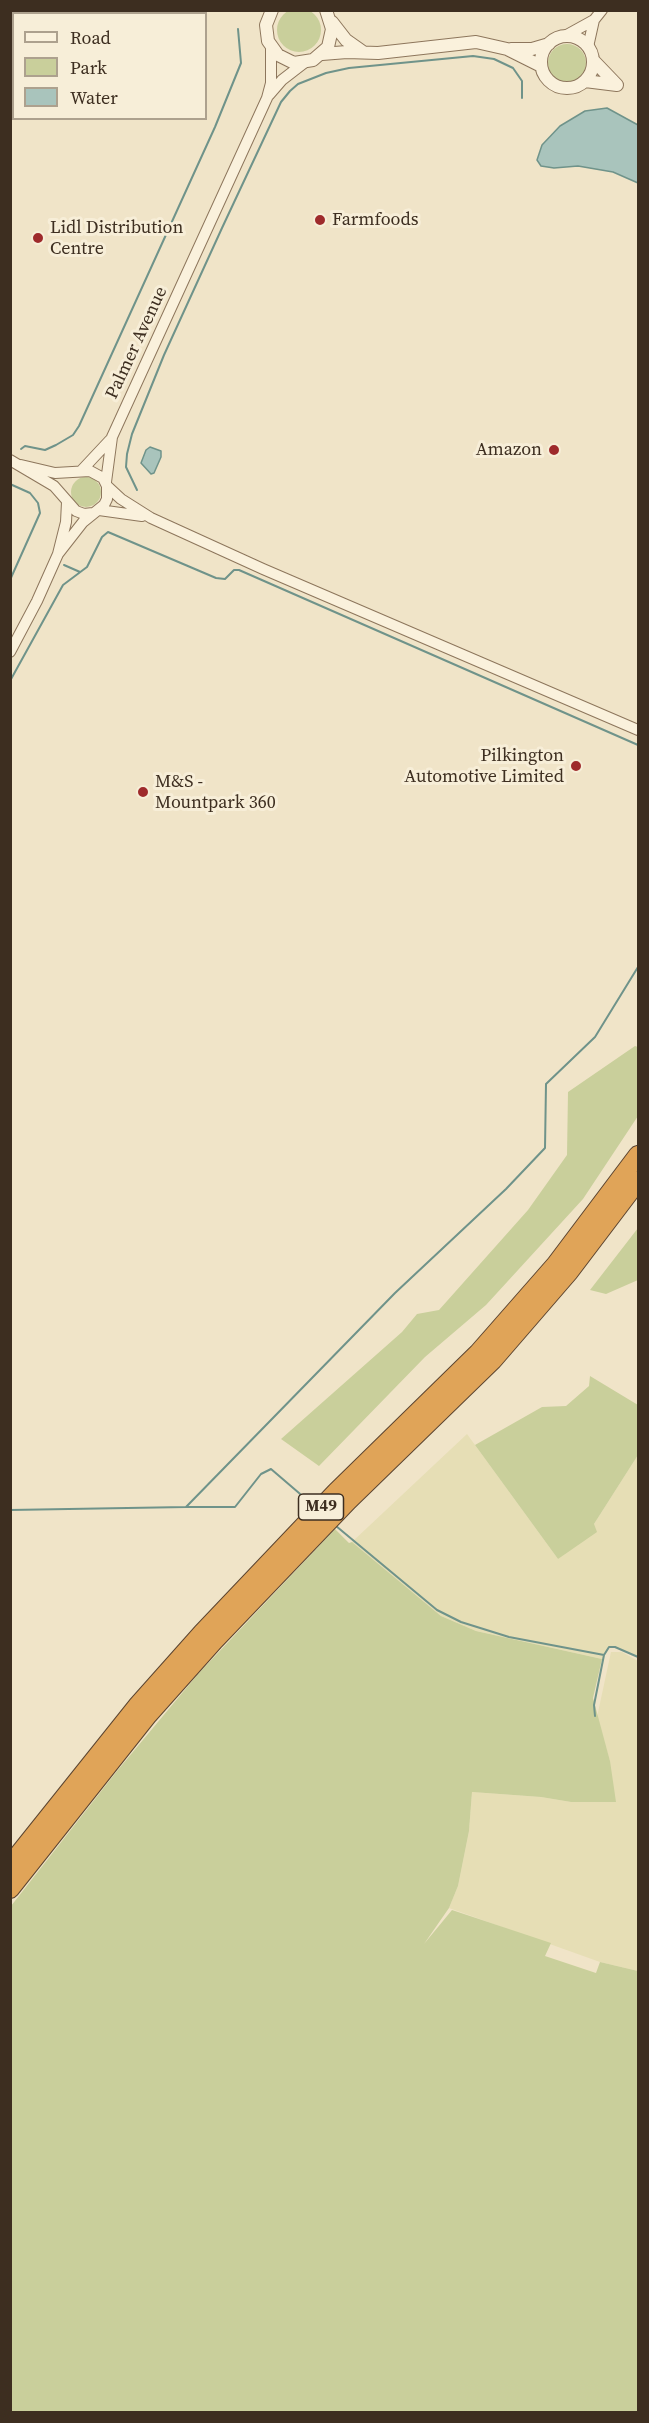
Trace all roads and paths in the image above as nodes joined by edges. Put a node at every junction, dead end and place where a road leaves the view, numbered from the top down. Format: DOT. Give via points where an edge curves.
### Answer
graph roads {
  1 [pos="272,10"];
  2 [pos="602,10"];
  3 [pos="328,15"];
  4 [pos="594,20"];
  5 [pos="565,36"];
  6 [pos="549,44"];
  7 [pos="588,47"];
  8 [pos="271,48"];
  9 [pos="507,49"];
  10 [pos="363,52"];
  11 [pos="322,54"];
  12 [pos="593,60"];
  13 [pos="304,63"];
  14 [pos="541,66"];
  15 [pos="585,81"];
  16 [pos="267,98"];
  17 [pos="112,437"];
  18 [pos="10,460"];
  19 [pos="21,465"];
  20 [pos="79,472"];
  21 [pos="106,484"];
  22 [pos="66,500"];
  23 [pos="96,511"];
  24 [pos="151,518"];
  25 [pos="58,554"];
  26 [pos="10,652"];
  27 [pos="639,730"];
  28 [pos="639,1155"];
  29 [pos="639,1181"];
  30 [pos="10,1865"];
  31 [pos="10,1889"];
  1 -- 8 [label="street" via="266,25"];
  2 -- 4 [label="street"];
  3 -- 10 [label="street" via="346,39"];
  3 -- 11 [label="street" via="331,39"];
  4 -- 5 [label="street"];
  4 -- 7 [label="street"];
  5 -- 6 [label="street"];
  5 -- 7 [label="street"];
  6 -- 9 [label="street"];
  6 -- 14 [label="street"];
  7 -- 12 [label="street"];
  8 -- 13 [label="street" via="285,60"];
  8 -- 16 [label="street, Palmer Avenue"];
  9 -- 10 [label="street" via="476,42"];
  9 -- 14 [label="street"];
  10 -- 11 [label="street"];
  11 -- 13 [label="street"];
  12 -- 15 [label="street"];
  12 -- 15 [label="street" via="617,85"];
  13 -- 16 [label="street, Palmer Avenue"];
  14 -- 15 [label="street" via="547,79 560,87 575,87"];
  16 -- 17 [label="street, Palmer Avenue"];
  17 -- 20 [label="street"];
  17 -- 21 [label="street"];
  18 -- 19 [label="street"];
  19 -- 20 [label="street"];
  19 -- 22 [label="street" via="54,486"];
  20 -- 21 [label="street" via="95,472"];
  20 -- 22 [label="street" via="67,483"];
  21 -- 23 [label="street" via="107,499"];
  21 -- 24 [label="street"];
  22 -- 23 [label="street" via="80,513"];
  22 -- 25 [label="street" via="66,522"];
  23 -- 24 [label="street"];
  23 -- 25 [label="street"];
  24 -- 27 [label="street"];
  25 -- 26 [label="street"];
  28 -- 30 [label="highway, M49" via="556,1264 478,1353 336,1492 202,1633 137,1706"];
  29 -- 31 [label="highway, M49" via="569,1272 492,1360 348,1501 148,1715"];
}
